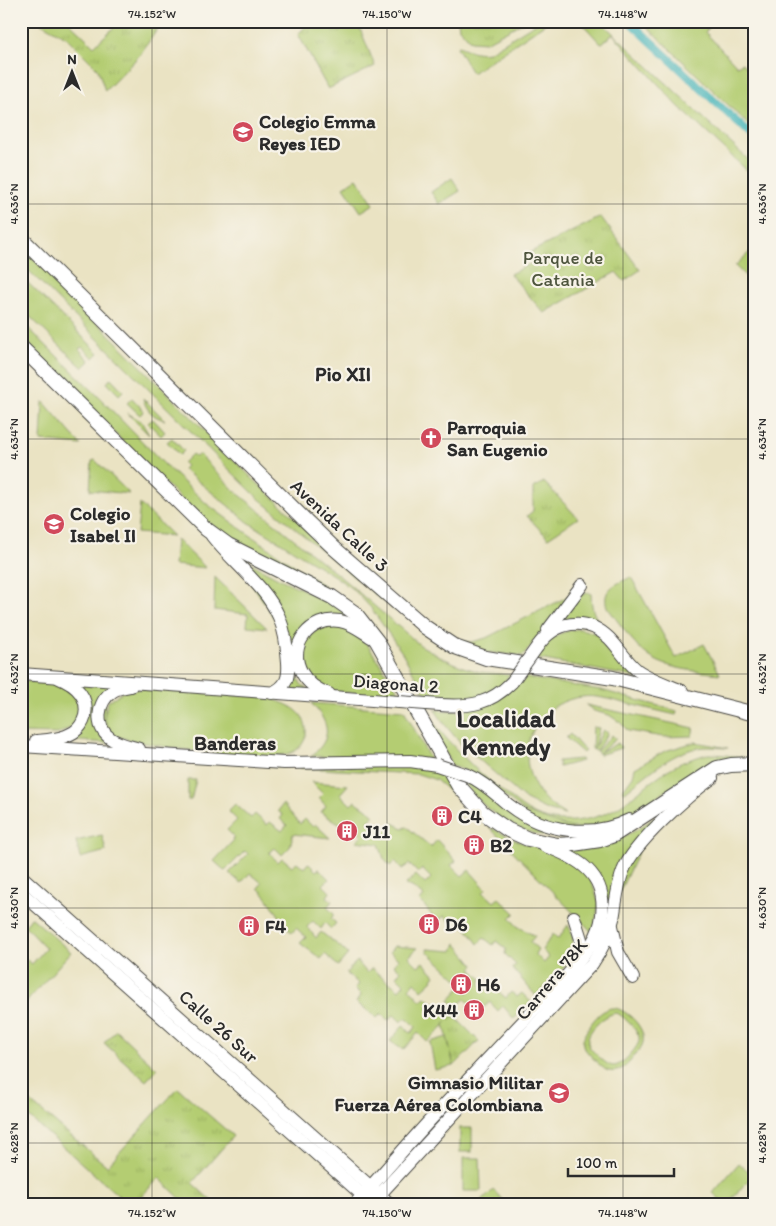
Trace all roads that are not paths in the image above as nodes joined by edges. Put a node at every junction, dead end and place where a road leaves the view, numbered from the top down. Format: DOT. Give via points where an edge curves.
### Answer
graph roads {
  1 [pos="21,238"];
  2 [pos="21,346"];
  3 [pos="206,528"];
  4 [pos="582,585"];
  5 [pos="377,641"];
  6 [pos="540,642"];
  7 [pos="21,674"];
  8 [pos="55,676"];
  9 [pos="151,684"];
  10 [pos="272,693"];
  11 [pos="336,697"];
  12 [pos="709,703"];
  13 [pos="755,714"];
  14 [pos="21,744"];
  15 [pos="166,756"];
  16 [pos="755,764"];
  17 [pos="731,765"];
  18 [pos="653,809"];
  19 [pos="528,839"];
  20 [pos="21,876"];
  21 [pos="21,892"];
  22 [pos="574,917"];
  23 [pos="612,922"];
  24 [pos="578,961"];
  25 [pos="633,978"];
  26 [pos="369,1199"];
  27 [pos="391,1205"];
  1 -- 12 [label="highway, Avenida Calle 3" via="334,548 424,627 463,651 486,658 604,676"];
  2 -- 3 [label="highway"];
  3 -- 5 [label="highway" via="228,545 344,604 363,621"];
  3 -- 10 [label="main road" via="265,595 278,616 284,635 288,677 283,687"];
  4 -- 6 [label="main road"];
  5 -- 11 [label="main road" via="340,621 314,625 303,635 296,655 302,673 315,687"];
  5 -- 19 [label="highway" via="458,785 482,812"];
  6 -- 11 [label="main road, Diagonal 2, bridge" via="512,682 494,697 479,703 459,706"];
  6 -- 12 [label="main road, Diagonal 2" via="551,630 564,625 586,625 605,634 638,670"];
  7 -- 8 [label="main road, Diagonal 2"];
  8 -- 9 [label="main road, Diagonal 2"];
  8 -- 14 [label="main road" via="71,684 83,696 86,710 83,722 73,733"];
  9 -- 10 [label="main road, Diagonal 2"];
  9 -- 15 [label="main road" via="113,691 100,707 100,723 116,741"];
  10 -- 11 [label="main road, Diagonal 2"];
  12 -- 13 [label="highway, Avenida Calle 3"];
  14 -- 15 [label="main road"];
  15 -- 18 [label="main road, bridge" via="312,764 410,761 437,765 479,781 529,818 568,830 611,828"];
  16 -- 17 [label="highway"];
  17 -- 18 [label="highway" via="710,772"];
  17 -- 23 [label="main road, Carrera 78K" via="691,795 634,851 623,871"];
  18 -- 19 [label="highway" via="622,831 594,841 558,845"];
  19 -- 24 [label="main road, Carrera 78K" via="576,859 598,885 603,907 600,926 592,944"];
  20 -- 26 [label="main road, Calle 26 Sur"];
  21 -- 26 [label="main road, Calle 26 Sur"];
  22 -- 24 [label="main road" via="581,938"];
  23 -- 25 [label="main road" via="617,950"];
  23 -- 26 [label="main road, Carrera 78K" via="592,964"];
  24 -- 26 [label="main road, Carrera 78K"];
  26 -- 27 [label="main road, Calle 26 Sur"];
}
